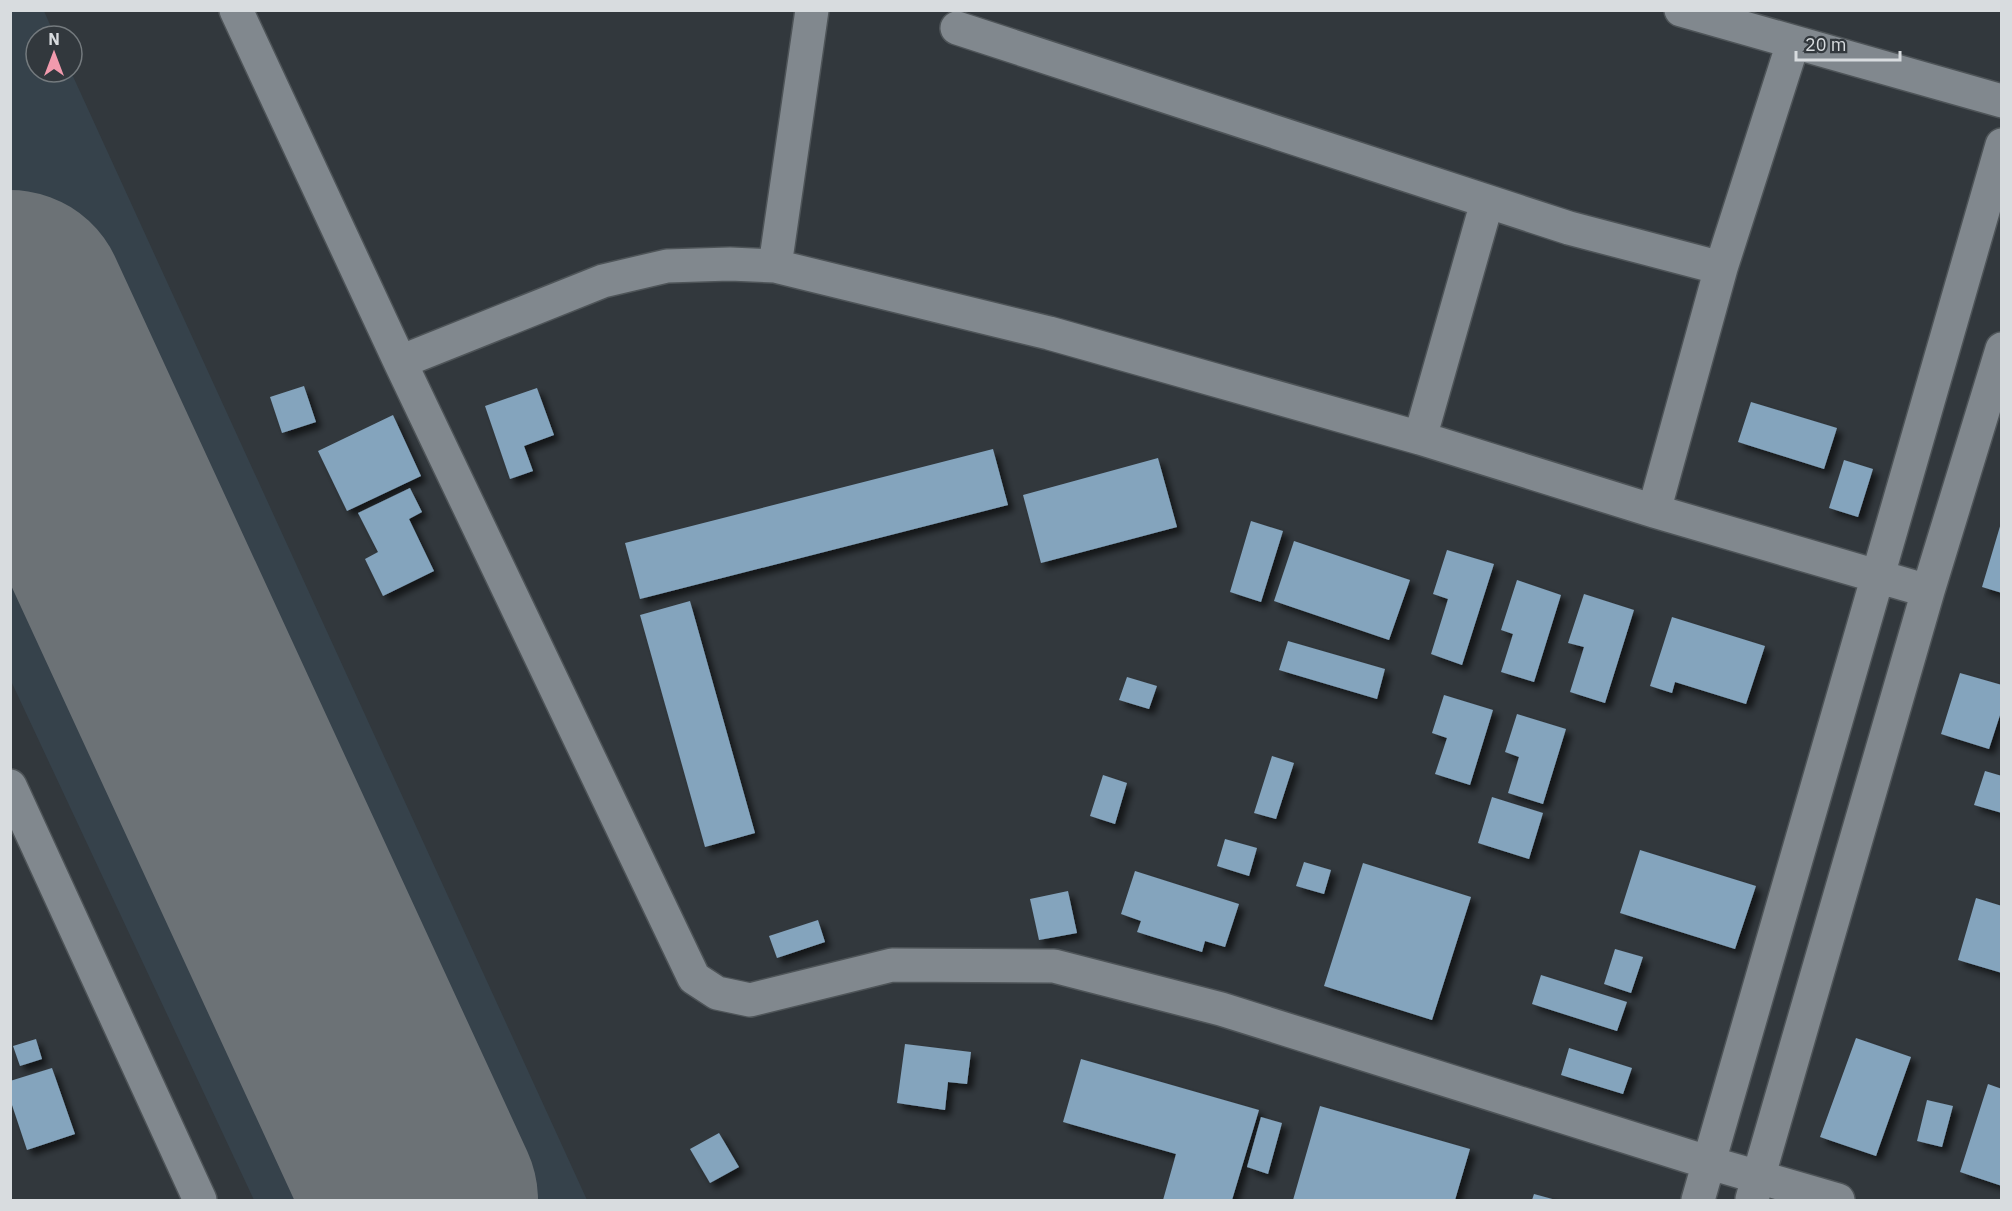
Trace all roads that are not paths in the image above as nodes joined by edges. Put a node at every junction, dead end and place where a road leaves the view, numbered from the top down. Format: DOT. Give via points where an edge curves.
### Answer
graph roads {
  1 [pos="236,10"];
  2 [pos="812,10"];
  3 [pos="1681,10"];
  4 [pos="957,28"];
  5 [pos="1793,43"];
  6 [pos="2001,100"];
  7 [pos="2001,145"];
  8 [pos="1487,202"];
  9 [pos="775,266"];
  10 [pos="1721,268"];
  11 [pos="2001,349"];
  12 [pos="400,362"];
  13 [pos="1420,438"];
  14 [pos="1654,511"];
  15 [pos="1876,576"];
  16 [pos="1928,591"];
  17 [pos="10,786"];
  18 [pos="22,843"];
  19 [pos="1710,1163"];
  20 [pos="1755,1189"];
  21 [pos="200,1200"];
  22 [pos="1698,1200"];
  23 [pos="1838,1200"];
  1 -- 12 [label="street"];
  2 -- 9 [label="street"];
  3 -- 5 [label="street"];
  4 -- 8 [label="street"];
  5 -- 6 [label="street"];
  5 -- 10 [label="street"];
  7 -- 15 [label="street"];
  8 -- 10 [label="street"];
  8 -- 13 [label="street"];
  9 -- 12 [label="street" via="667,266 603,281"];
  9 -- 13 [label="street" via="1049,333"];
  10 -- 14 [label="street"];
  11 -- 16 [label="street"];
  12 -- 19 [label="street" via="693,978 717,993 750,1000 892,965 1054,966 1221,1009"];
  13 -- 14 [label="street"];
  14 -- 15 [label="street"];
  15 -- 16 [label="street"];
  15 -- 19 [label="street"];
  16 -- 20 [label="street"];
  17 -- 18 [label="street"];
  18 -- 21 [label="street"];
  19 -- 20 [label="street"];
  19 -- 22 [label="street"];
  20 -- 23 [label="street"];
}
